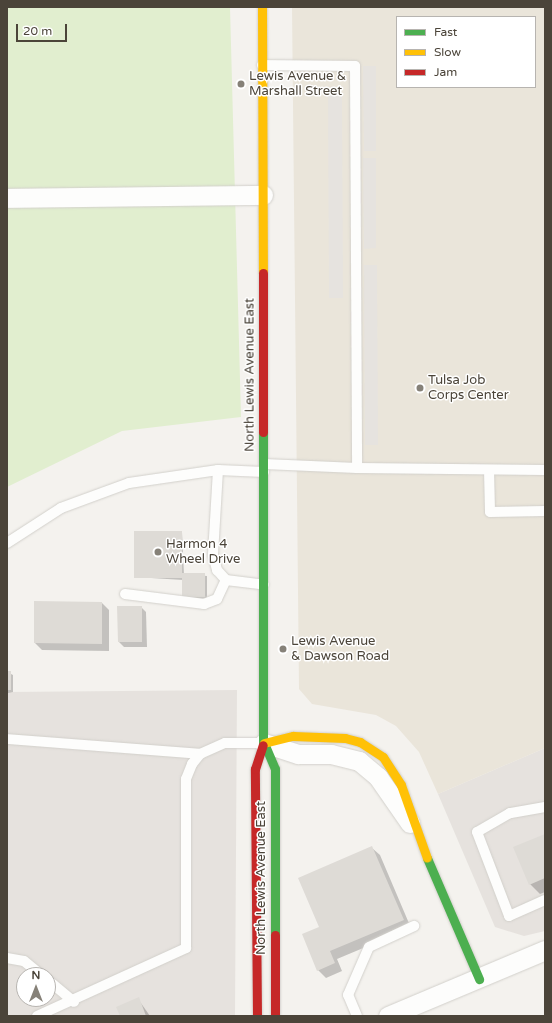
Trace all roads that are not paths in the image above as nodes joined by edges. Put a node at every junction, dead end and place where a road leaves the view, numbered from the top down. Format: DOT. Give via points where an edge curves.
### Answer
graph roads {
  1 [pos="262,7"];
  2 [pos="262,65"];
  3 [pos="263,195"];
  4 [pos="7,198"];
  5 [pos="264,468"];
  6 [pos="357,468"];
  7 [pos="218,470"];
  8 [pos="489,470"];
  9 [pos="545,470"];
  10 [pos="545,511"];
  11 [pos="7,543"];
  12 [pos="226,580"];
  13 [pos="264,585"];
  14 [pos="125,594"];
  15 [pos="7,739"];
  16 [pos="264,743"];
  17 [pos="200,754"];
  18 [pos="545,807"];
  19 [pos="416,832"];
  20 [pos="545,900"];
  21 [pos="414,926"];
  22 [pos="545,950"];
  23 [pos="7,958"];
  24 [pos="31,967"];
  25 [pos="479,979"];
  26 [pos="56,987"];
  27 [pos="74,1002"];
  28 [pos="36,1016"];
  29 [pos="257,1016"];
  30 [pos="275,1016"];
  31 [pos="356,1016"];
  32 [pos="388,1016"];
  1 -- 2 [label="main road, North Lewis Avenue East"];
  2 -- 3 [label="main road, North Lewis Avenue East"];
  2 -- 6 [label="lane" via="355,66"];
  3 -- 4 [label="street"];
  3 -- 5 [label="main road, North Lewis Avenue East"];
  5 -- 6 [label="lane"];
  5 -- 7 [label="lane"];
  5 -- 13 [label="main road, North Lewis Avenue East"];
  6 -- 8 [label="lane"];
  7 -- 11 [label="lane" via="129,483 61,508"];
  7 -- 12 [label="lane" via="213,555 217,570"];
  8 -- 9 [label="lane"];
  8 -- 10 [label="lane" via="490,512"];
  12 -- 13 [label="lane"];
  12 -- 14 [label="lane" via="218,599 204,604"];
  13 -- 16 [label="main road, North Lewis Avenue East"];
  15 -- 17 [label="lane"];
  16 -- 17 [label="lane" via="225,744"];
  16 -- 19 [label="street" via="298,754 331,754 359,761 378,777"];
  16 -- 29 [label="main road, North Lewis Avenue East" via="255,769"];
  16 -- 30 [label="main road, North Lewis Avenue East" via="275,769"];
  17 -- 27 [label="lane" via="186,780 186,948"];
  18 -- 20 [label="lane" via="510,813 477,832 509,916"];
  19 -- 25 [label="main road"];
  21 -- 31 [label="lane" via="369,947 348,995"];
  22 -- 25 [label="street"];
  23 -- 24 [label="lane" via="24,961"];
  25 -- 32 [label="street"];
  26 -- 27 [label="lane"];
  27 -- 28 [label="lane"];
}
